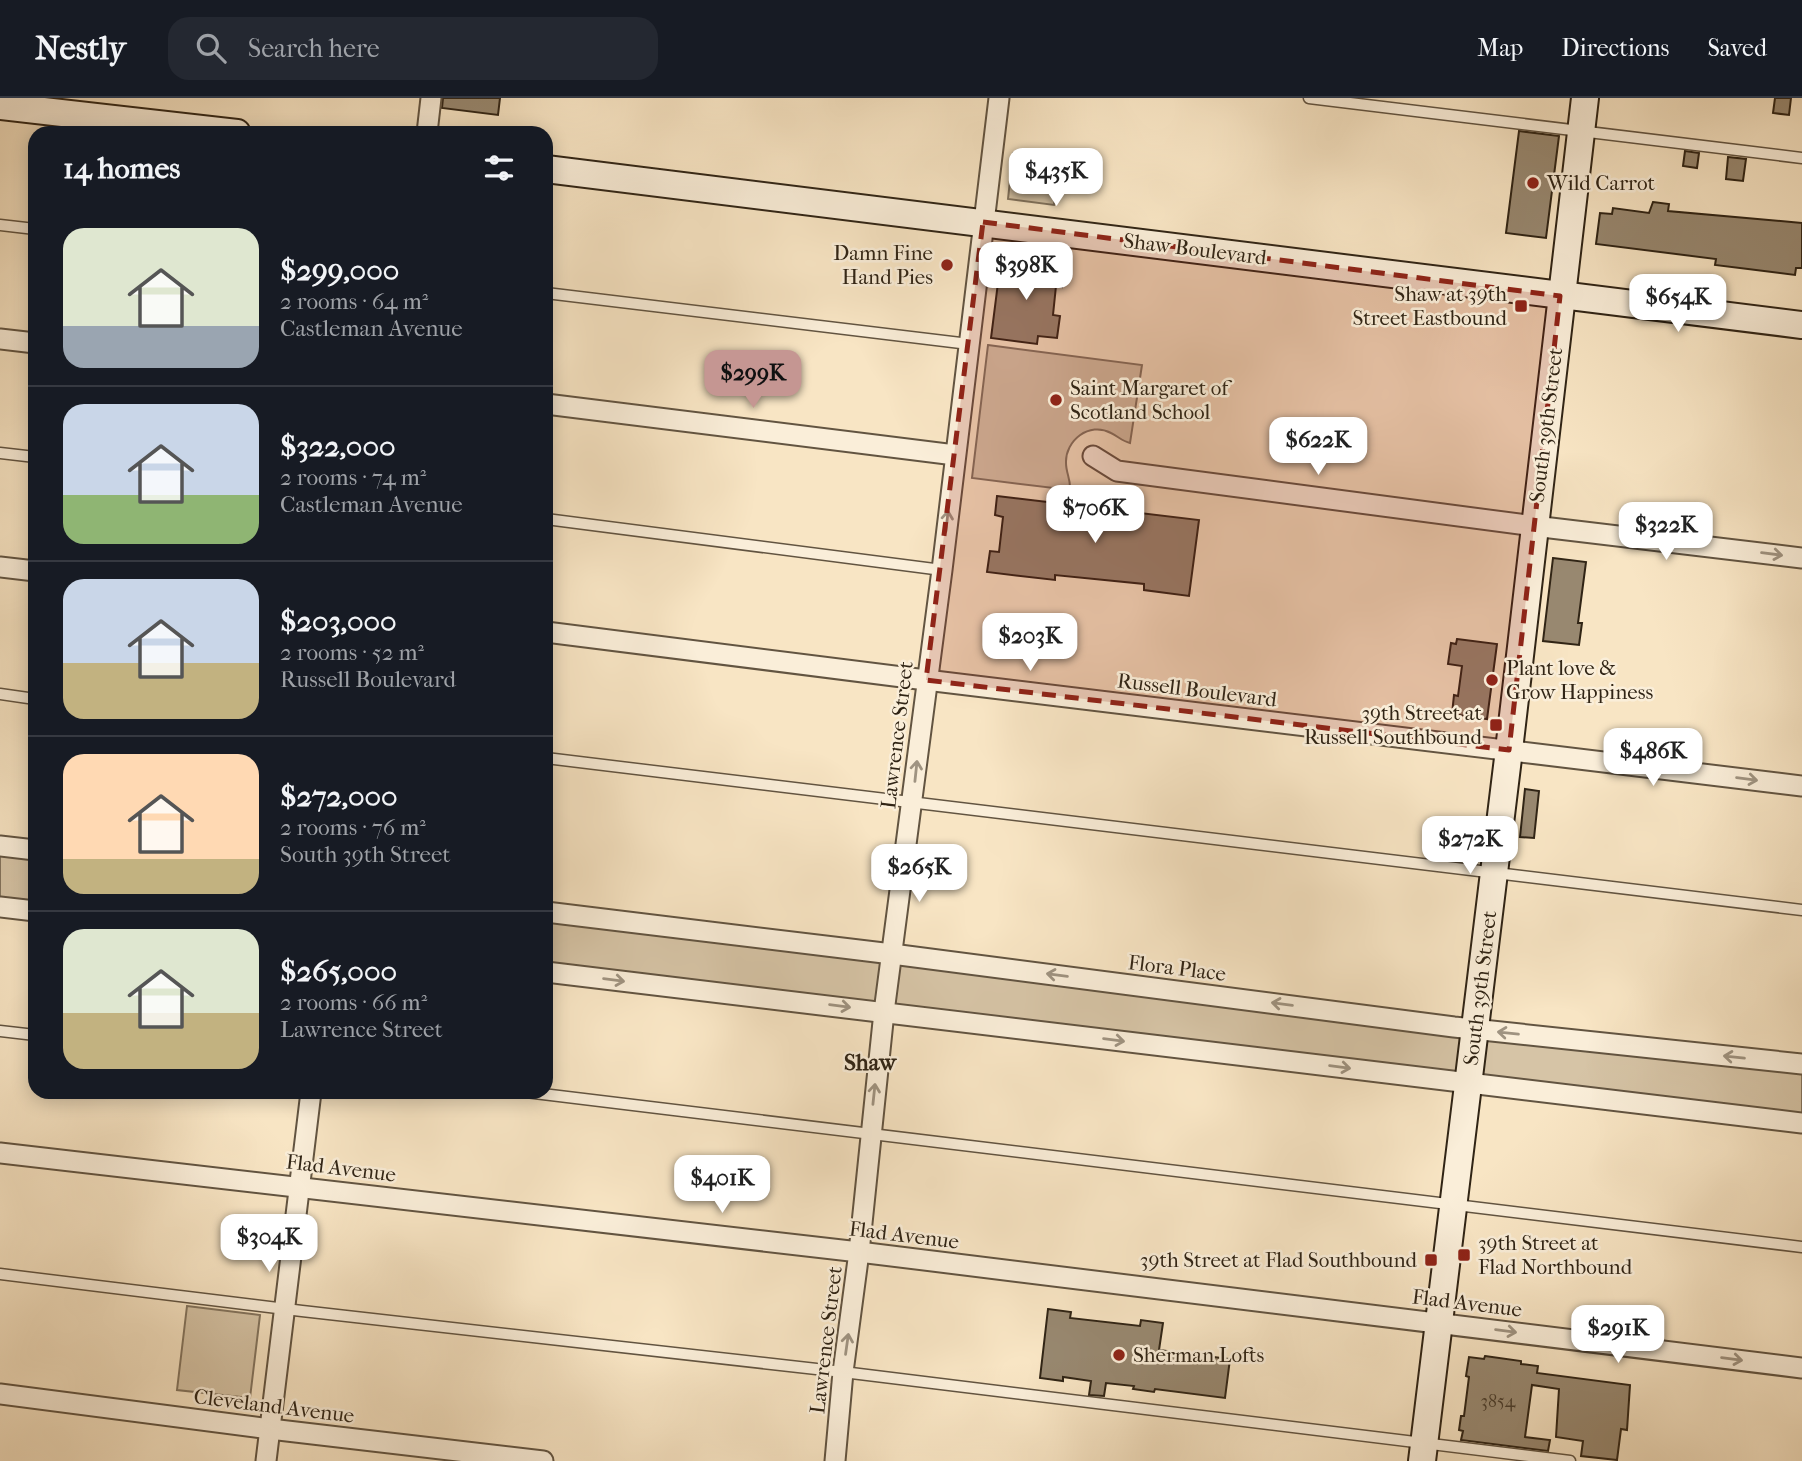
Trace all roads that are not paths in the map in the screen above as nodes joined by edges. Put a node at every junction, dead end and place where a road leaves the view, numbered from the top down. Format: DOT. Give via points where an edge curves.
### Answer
graph roads {
  1 [pos="431,98"];
  2 [pos="999,98"];
  3 [pos="1309,98"];
  4 [pos="1585,98"];
  5 [pos="0,106"];
  6 [pos="176,126"];
  7 [pos="428,126"];
  8 [pos="1581,130"];
  9 [pos="1802,158"];
  10 [pos="553,170"];
  11 [pos="983,222"];
  12 [pos="0,225"];
  13 [pos="28,228"];
  14 [pos="553,294"];
  15 [pos="1560,296"];
  16 [pos="1802,325"];
  17 [pos="0,339"];
  18 [pos="28,342"];
  19 [pos="969,344"];
  20 [pos="553,405"];
  21 [pos="0,453"];
  22 [pos="955,455"];
  23 [pos="28,456"];
  24 [pos="1093,456"];
  25 [pos="553,520"];
  26 [pos="1534,526"];
  27 [pos="1802,558"];
  28 [pos="0,567"];
  29 [pos="28,570"];
  30 [pos="942,570"];
  31 [pos="553,633"];
  32 [pos="926,680"];
  33 [pos="0,694"];
  34 [pos="28,698"];
  35 [pos="1509,750"];
  36 [pos="553,759"];
  37 [pos="1802,786"];
  38 [pos="912,801"];
  39 [pos="0,846"];
  40 [pos="28,849"];
  41 [pos="1494,873"];
  42 [pos="0,907"];
  43 [pos="28,910"];
  44 [pos="1802,910"];
  45 [pos="553,913"];
  46 [pos="892,954"];
  47 [pos="553,973"];
  48 [pos="884,1012"];
  49 [pos="1475,1029"];
  50 [pos="0,1031"];
  51 [pos="28,1034"];
  52 [pos="1802,1065"];
  53 [pos="1468,1082"];
  54 [pos="553,1095"];
  55 [pos="310,1099"];
  56 [pos="1802,1122"];
  57 [pos="870,1133"];
  58 [pos="0,1153"];
  59 [pos="300,1186"];
  60 [pos="1453,1204"];
  61 [pos="1802,1247"];
  62 [pos="859,1252"];
  63 [pos="0,1274"];
  64 [pos="285,1309"];
  65 [pos="1439,1322"];
  66 [pos="1802,1368"];
  67 [pos="843,1372"];
  68 [pos="0,1394"];
  69 [pos="270,1429"];
  70 [pos="1423,1452"];
  71 [pos="266,1461"];
  72 [pos="543,1461"];
  73 [pos="835,1461"];
  74 [pos="1570,1461"];
  1 -- 7 [label="street"];
  2 -- 11 [label="street, Lawrence Street"];
  3 -- 8 [label="lane"];
  4 -- 8 [label="street, South 39th Street"];
  5 -- 6 [label="street"];
  8 -- 9 [label="lane"];
  8 -- 15 [label="street, South 39th Street"];
  10 -- 11 [label="street, Shaw Boulevard"];
  11 -- 15 [label="street, Shaw Boulevard"];
  11 -- 19 [label="street, Lawrence Street"];
  12 -- 13 [label="lane"];
  14 -- 19 [label="lane"];
  15 -- 16 [label="street, Shaw Boulevard"];
  15 -- 26 [label="street, South 39th Street"];
  17 -- 18 [label="street"];
  19 -- 22 [label="street, Lawrence Street"];
  20 -- 22 [label="street"];
  21 -- 23 [label="lane"];
  30 -- 22 [label="street, Lawrence Street, one-way"];
  24 -- 26 [label="street" via="1117,471"];
  25 -- 30 [label="lane"];
  26 -- 27 [label="street, one-way"];
  26 -- 35 [label="street, South 39th Street"];
  28 -- 29 [label="street"];
  30 -- 32 [label="street, Lawrence Street"];
  31 -- 32 [label="street, Russell Boulevard"];
  32 -- 35 [label="street, Russell Boulevard"];
  38 -- 32 [label="street, Lawrence Street, one-way"];
  33 -- 34 [label="lane"];
  35 -- 37 [label="street, Russell Boulevard, one-way"];
  35 -- 41 [label="street, South 39th Street"];
  36 -- 38 [label="lane"];
  38 -- 41 [label="lane"];
  38 -- 46 [label="street, Lawrence Street"];
  39 -- 40 [label="street"];
  41 -- 44 [label="lane"];
  41 -- 49 [label="street, South 39th Street"];
  42 -- 43 [label="street"];
  45 -- 46 [label="street, Flora Place"];
  46 -- 48 [label="street, Lawrence Street"];
  49 -- 46 [label="street, Flora Place, one-way"];
  47 -- 48 [label="street, one-way"];
  48 -- 53 [label="street, one-way"];
  57 -- 48 [label="street, Lawrence Street, one-way"];
  52 -- 49 [label="street, Flora Place, one-way"];
  49 -- 53 [label="street, South 39th Street"];
  50 -- 51 [label="lane"];
  53 -- 56 [label="street"];
  53 -- 60 [label="street, South 39th Street"];
  54 -- 57 [label="lane"];
  55 -- 59 [label="street"];
  57 -- 60 [label="lane"];
  57 -- 62 [label="street, Lawrence Street"];
  58 -- 59 [label="street, Flad Avenue"];
  59 -- 62 [label="street, Flad Avenue"];
  59 -- 64 [label="street"];
  60 -- 61 [label="lane"];
  60 -- 65 [label="street, South 39th Street"];
  62 -- 65 [label="street, Flad Avenue"];
  67 -- 62 [label="street, Lawrence Street, one-way"];
  63 -- 64 [label="lane"];
  64 -- 67 [label="lane"];
  64 -- 69 [label="street"];
  65 -- 66 [label="street, Flad Avenue, one-way"];
  65 -- 70 [label="street, South 39th Street"];
  67 -- 70 [label="lane"];
  67 -- 73 [label="street, Lawrence Street"];
  68 -- 69 [label="street, Cleveland Avenue"];
  69 -- 71 [label="street"];
  69 -- 72 [label="street, Cleveland Avenue"];
  70 -- 74 [label="lane"];
}
